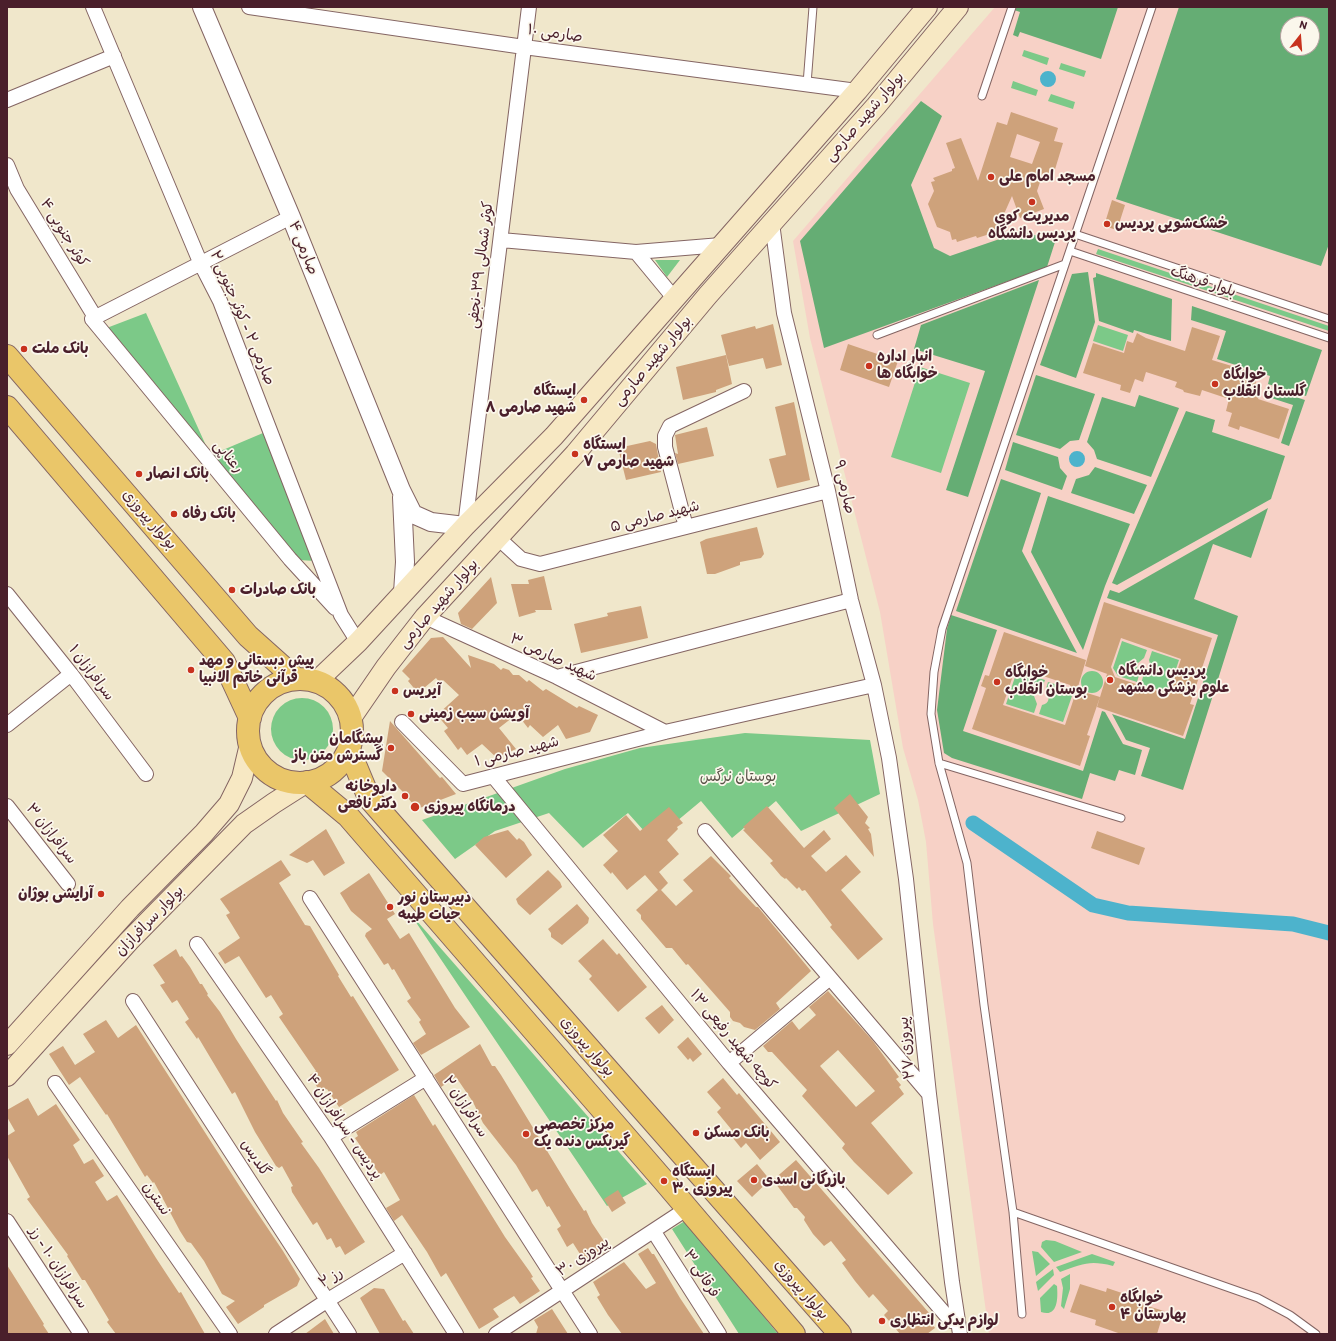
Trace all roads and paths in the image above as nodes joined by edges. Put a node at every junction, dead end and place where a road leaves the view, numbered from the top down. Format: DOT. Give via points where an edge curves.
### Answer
graph roads {
  1 [pos="93,7"];
  2 [pos="202,7"];
  3 [pos="249,7"];
  4 [pos="529,7"];
  5 [pos="813,7"];
  6 [pos="927,7"];
  7 [pos="958,7"];
  8 [pos="1012,7"];
  9 [pos="1152,7"];
  10 [pos="524,47"];
  11 [pos="114,56"];
  12 [pos="807,84"];
  13 [pos="857,91"];
  14 [pos="982,96"];
  15 [pos="7,100"];
  16 [pos="7,165"];
  17 [pos="291,217"];
  18 [pos="772,223"];
  19 [pos="1075,234"];
  20 [pos="501,240"];
  21 [pos="722,245"];
  22 [pos="1070,251"];
  23 [pos="636,252"];
  24 [pos="200,262"];
  25 [pos="1065,264"];
  26 [pos="674,298"];
  27 [pos="93,318"];
  28 [pos="1329,319"];
  29 [pos="877,335"];
  30 [pos="1329,338"];
  31 [pos="7,356"];
  32 [pos="744,391"];
  33 [pos="7,407"];
  34 [pos="402,490"];
  35 [pos="828,491"];
  36 [pos="465,526"];
  37 [pos="686,527"];
  38 [pos="497,537"];
  39 [pos="403,593"];
  40 [pos="7,594"];
  41 [pos="851,600"];
  42 [pos="341,615"];
  43 [pos="425,617"];
  44 [pos="358,642"];
  45 [pos="71,674"];
  46 [pos="557,677"];
  47 [pos="306,680"];
  48 [pos="874,685"];
  49 [pos="250,718"];
  50 [pos="351,718"];
  51 [pos="402,722"];
  52 [pos="7,726"];
  53 [pos="665,732"];
  54 [pos="250,744"];
  55 [pos="349,750"];
  56 [pos="889,758"];
  57 [pos="939,763"];
  58 [pos="146,774"];
  59 [pos="493,776"];
  60 [pos="307,782"];
  61 [pos="7,806"];
  62 [pos="1121,818"];
  63 [pos="705,831"];
  64 [pos="68,884"];
  65 [pos="310,898"];
  66 [pos="197,944"];
  67 [pos="830,978"];
  68 [pos="132,1001"];
  69 [pos="7,1045"];
  70 [pos="729,1063"];
  71 [pos="7,1076"];
  72 [pos="426,1078"];
  73 [pos="55,1083"];
  74 [pos="929,1094"];
  75 [pos="331,1137"];
  76 [pos="688,1208"];
  77 [pos="1013,1212"];
  78 [pos="7,1220"];
  79 [pos="654,1232"];
  80 [pos="405,1254"];
  81 [pos="952,1282"];
  82 [pos="562,1290"];
  83 [pos="328,1300"];
  84 [pos="1022,1314"];
  85 [pos="951,1328"];
  86 [pos="81,1334"];
  87 [pos="230,1334"];
  88 [pos="276,1334"];
  89 [pos="349,1334"];
  90 [pos="456,1334"];
  91 [pos="496,1334"];
  92 [pos="590,1334"];
  93 [pos="719,1334"];
  94 [pos="794,1334"];
  95 [pos="840,1334"];
  96 [pos="960,1334"];
  97 [pos="1316,1334"];
  1 -- 11 [label="street, صارمی ۲ - کوثر جنوبی ۲"];
  2 -- 17 [label="street, صارمی ۴"];
  3 -- 10 [label="street, صارمی ۱۰"];
  4 -- 10 [label="street, کوثر شمالی ۳۹-نجفی"];
  5 -- 12 [label="lane"];
  6 -- 13 [label="main road, بولوار شهید صارمی"];
  7 -- 18 [label="main road, بولوار شهید صارمی" via="876,106"];
  8 -- 14 [label="lane"];
  9 -- 19 [label="lane"];
  10 -- 12 [label="street, صارمی ۱۰"];
  10 -- 20 [label="street, کوثر شمالی ۳۹-نجفی"];
  11 -- 15 [label="street"];
  11 -- 24 [label="street, صارمی ۲ - کوثر جنوبی ۲"];
  12 -- 13 [label="street, صارمی ۱۰"];
  13 -- 21 [label="main road, بولوار شهید صارمی"];
  16 -- 27 [label="street, کوثر جنوبی ۴" via="17,189"];
  17 -- 24 [label="street"];
  17 -- 34 [label="street, صارمی ۴"];
  18 -- 35 [label="street, صارمی ۹" via="784,313"];
  18 -- 38 [label="main road, بولوار شهید صارمی" via="575,454"];
  19 -- 22 [label="lane"];
  19 -- 28 [label="lane, بلوار فرهنگ"];
  20 -- 23 [label="street"];
  20 -- 36 [label="street, کوثر شمالی ۳۹-نجفی"];
  21 -- 23 [label="street"];
  21 -- 26 [label="main road, بولوار شهید صارمی"];
  22 -- 25 [label="lane"];
  22 -- 30 [label="lane, بلوار فرهنگ"];
  23 -- 26 [label="street"];
  24 -- 27 [label="street"];
  24 -- 42 [label="street, صارمی ۲ - کوثر جنوبی ۲" via="220,301"];
  25 -- 29 [label="lane"];
  25 -- 57 [label="lane" via="942,629 934,672 931,714"];
  26 -- 36 [label="main road, بولوار شهید صارمی" via="554,436"];
  27 -- 42 [label="street, رعناپی" via="290,559"];
  31 -- 47 [label="main road, بولوار پیروزی" via="248,636"];
  32 -- 37 [label="street" via="670,426 665,436 665,447"];
  33 -- 49 [label="main road" via="224,662"];
  34 -- 36 [label="street, صارمی ۴" via="413,514 431,522"];
  34 -- 39 [label="street" via="405,562"];
  35 -- 37 [label="street, شهید صارمی ۵"];
  35 -- 41 [label="street, صارمی ۹"];
  36 -- 39 [label="main road, بولوار شهید صارمی"];
  37 -- 38 [label="street, شهید صارمی ۵" via="540,564 520,558"];
  38 -- 43 [label="main road, بولوار شهید صارمی"];
  39 -- 44 [label="main road, بولوار شهید صارمی"];
  40 -- 45 [label="street, سرافرازان ۱"];
  41 -- 46 [label="street"];
  41 -- 48 [label="street, صارمی ۹"];
  42 -- 44 [label="street, صارمی ۲ - کوثر جنوبی ۲"];
  43 -- 46 [label="street, شهید صارمی ۳"];
  43 -- 50 [label="main road, بولوار شهید صارمی"];
  44 -- 47 [label="main road, بولوار شهید صارمی"];
  45 -- 52 [label="street"];
  45 -- 58 [label="street, سرافرازان ۱"];
  46 -- 53 [label="street, شهید صارمی ۳"];
  47 -- 49 [label="main road" via="280,683 267,691 256,703"];
  47 -- 50 [label="main road" via="328,687 338,695"];
  48 -- 53 [label="street, شهید صارمی ۱"];
  48 -- 56 [label="street, صارمی ۹"];
  49 -- 54 [label="main road"];
  50 -- 55 [label="main road"];
  51 -- 59 [label="street, شهید صارمی ۱" via="463,784"];
  53 -- 59 [label="street, شهید صارمی ۱"];
  54 -- 60 [label="main road" via="256,758 265,769 278,778 292,782"];
  54 -- 69 [label="main road, بولوار سرافرازان" via="242,778 229,804 130,908"];
  55 -- 60 [label="main road" via="332,772 321,779"];
  55 -- 95 [label="main road, بولوار پیروزی" via="369,798"];
  56 -- 74 [label="street, پیروزی ۲۷" via="906,879"];
  57 -- 62 [label="lane"];
  57 -- 77 [label="lane" via="967,863"];
  59 -- 70 [label="street, کوچه شهید رفیعی ۱۳"];
  60 -- 71 [label="main road, بولوار سرافرازان" via="244,824 129,941"];
  60 -- 76 [label="main road, بولوار پیروزی" via="348,816"];
  61 -- 64 [label="street, سرافرازان ۳"];
  63 -- 67 [label="street"];
  65 -- 72 [label="street, سرافرازان ۲"];
  66 -- 75 [label="street, پردیس - سرافرازان ۴"];
  67 -- 70 [label="street"];
  67 -- 74 [label="street"];
  68 -- 83 [label="street, گلدیس"];
  70 -- 85 [label="street, کوچه شهید رفیعی ۱۳"];
  72 -- 75 [label="street"];
  72 -- 82 [label="street, سرافرازان ۲"];
  73 -- 87 [label="street, نسترن"];
  74 -- 81 [label="street, پیروزی ۲۷"];
  75 -- 80 [label="street, پردیس - سرافرازان ۴"];
  76 -- 79 [label="street, پیروزی ۳۰"];
  76 -- 94 [label="main road, بولوار پیروزی"];
  77 -- 84 [label="lane"];
  77 -- 97 [label="lane" via="1258,1298 1290,1315"];
  78 -- 86 [label="street, سرافرازان ۱۰ - رز"];
  79 -- 82 [label="street, پیروزی ۳۰"];
  79 -- 93 [label="street, فرقانی ۳"];
  80 -- 83 [label="street, رز ۲"];
  80 -- 90 [label="street, پردیس - سرافرازان ۴"];
  81 -- 85 [label="street"];
  81 -- 96 [label="street, پیروزی ۲۷"];
  82 -- 91 [label="street, پیروزی ۳۰"];
  82 -- 92 [label="street, سرافرازان ۲"];
  83 -- 88 [label="street, رز ۲"];
  83 -- 89 [label="street, گلدیس"];
}
